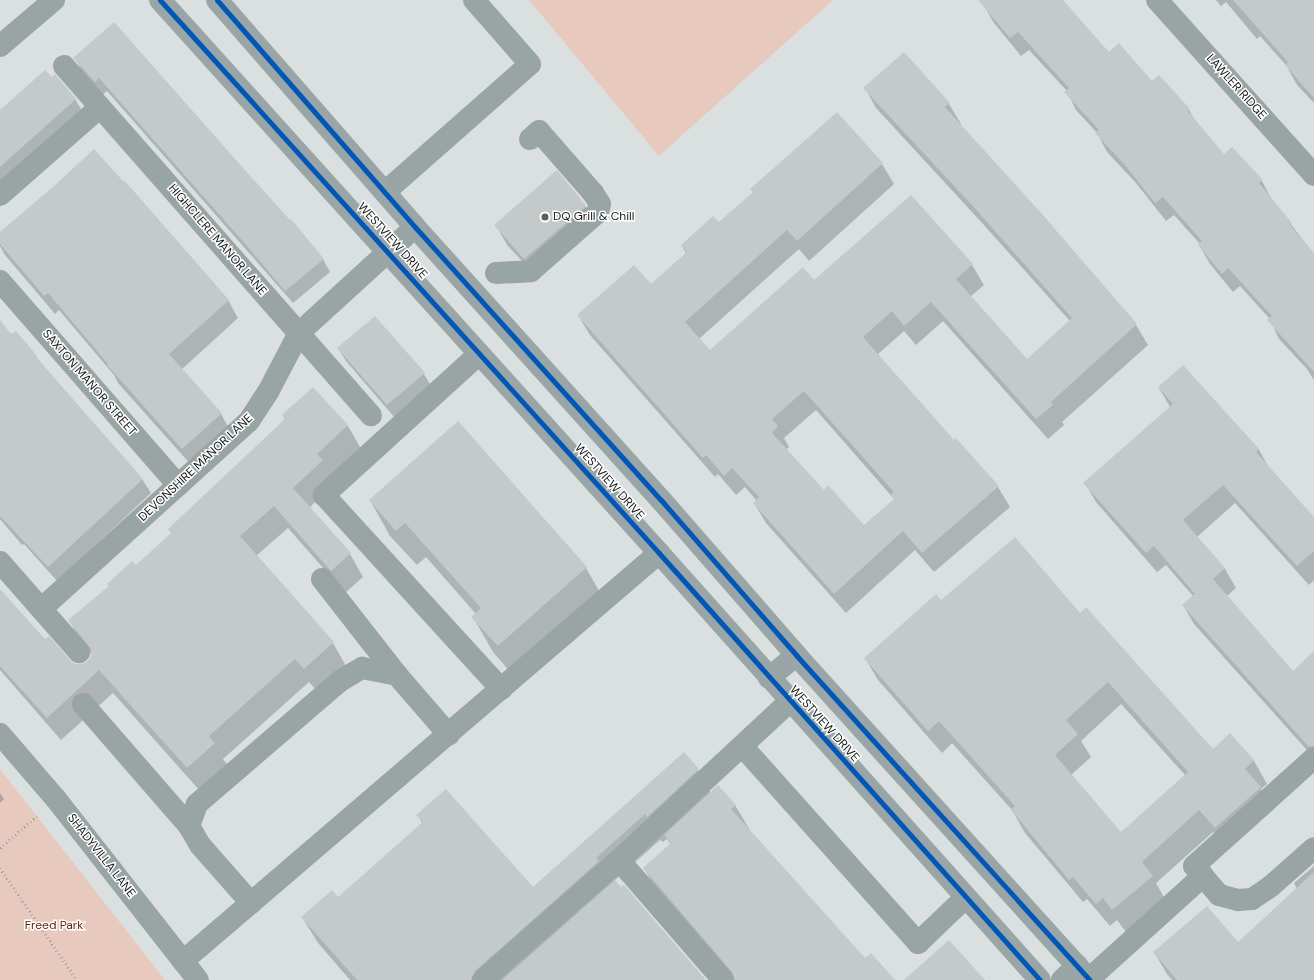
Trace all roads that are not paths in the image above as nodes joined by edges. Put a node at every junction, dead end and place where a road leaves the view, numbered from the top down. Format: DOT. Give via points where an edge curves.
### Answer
graph roads {
  1 [pos="54,0"];
  2 [pos="160,0"];
  3 [pos="217,0"];
  4 [pos="474,0"];
  5 [pos="1157,0"];
  6 [pos="0,46"];
  7 [pos="64,66"];
  8 [pos="100,107"];
  9 [pos="530,140"];
  10 [pos="1314,175"];
  11 [pos="385,192"];
  12 [pos="0,195"];
  13 [pos="415,227"];
  14 [pos="388,252"];
  15 [pos="496,273"];
  16 [pos="0,281"];
  17 [pos="299,334"];
  18 [pos="479,354"];
  19 [pos="371,415"];
  20 [pos="178,485"];
  21 [pos="659,553"];
  22 [pos="0,562"];
  23 [pos="322,579"];
  24 [pos="41,609"];
  25 [pos="79,652"];
  26 [pos="796,655"];
  27 [pos="397,675"];
  28 [pos="769,678"];
  29 [pos="501,689"];
  30 [pos="790,701"];
  31 [pos="83,704"];
  32 [pos="0,734"];
  33 [pos="449,735"];
  34 [pos="743,747"];
  35 [pos="1314,758"];
  36 [pos="189,826"];
  37 [pos="1314,848"];
  38 [pos="619,860"];
  39 [pos="1203,876"];
  40 [pos="965,898"];
  41 [pos="251,903"];
  42 [pos="183,961"];
  43 [pos="1080,976"];
  44 [pos="198,980"];
  45 [pos="483,980"];
  46 [pos="723,980"];
  47 [pos="1040,980"];
  1 -- 6 [label="street"];
  2 -- 14 [label="main road, WESTVIEW DRIVE"];
  3 -- 11 [label="main road"];
  4 -- 11 [label="street" via="530,64"];
  5 -- 10 [label="street, LAWLER RIDGE"];
  7 -- 8 [label="street, HIGHCLERE MANOR LANE"];
  8 -- 12 [label="street"];
  8 -- 17 [label="street, HIGHCLERE MANOR LANE"];
  9 -- 15 [label="street" via="540,131 594,193 600,204 598,212 531,271"];
  11 -- 13 [label="main road"];
  13 -- 14 [label="street, DEVONSHIRE MANOR LANE"];
  13 -- 26 [label="main road" via="661,500"];
  14 -- 17 [label="street, DEVONSHIRE MANOR LANE"];
  14 -- 18 [label="main road, WESTVIEW DRIVE"];
  16 -- 20 [label="street, SAXTON MANOR STREET"];
  17 -- 19 [label="street, HIGHCLERE MANOR LANE"];
  17 -- 20 [label="street, DEVONSHIRE MANOR LANE" via="278,375 249,421"];
  18 -- 21 [label="main road, WESTVIEW DRIVE"];
  18 -- 29 [label="street" via="324,495"];
  20 -- 24 [label="street, DEVONSHIRE MANOR LANE"];
  21 -- 28 [label="main road, WESTVIEW DRIVE"];
  21 -- 29 [label="street"];
  22 -- 24 [label="street"];
  23 -- 27 [label="street"];
  24 -- 25 [label="street"];
  26 -- 28 [label="main road"];
  26 -- 43 [label="main road"];
  27 -- 33 [label="street"];
  27 -- 36 [label="street" via="362,668 340,681 197,804"];
  28 -- 30 [label="main road, WESTVIEW DRIVE"];
  29 -- 33 [label="street"];
  30 -- 34 [label="street"];
  30 -- 40 [label="main road, WESTVIEW DRIVE"];
  31 -- 36 [label="street"];
  32 -- 42 [label="street, SHADYVILLA LANE" via="56,799"];
  33 -- 41 [label="street"];
  34 -- 38 [label="street"];
  34 -- 40 [label="street" via="918,943"];
  35 -- 39 [label="street" via="1194,866"];
  36 -- 41 [label="street" via="200,845"];
  37 -- 39 [label="street" via="1271,886 1252,898 1238,900 1219,895"];
  38 -- 45 [label="street"];
  38 -- 46 [label="street"];
  39 -- 43 [label="street"];
  40 -- 47 [label="main road, WESTVIEW DRIVE"];
  41 -- 42 [label="street"];
  42 -- 44 [label="street, SHADYVILLA LANE"];
}
